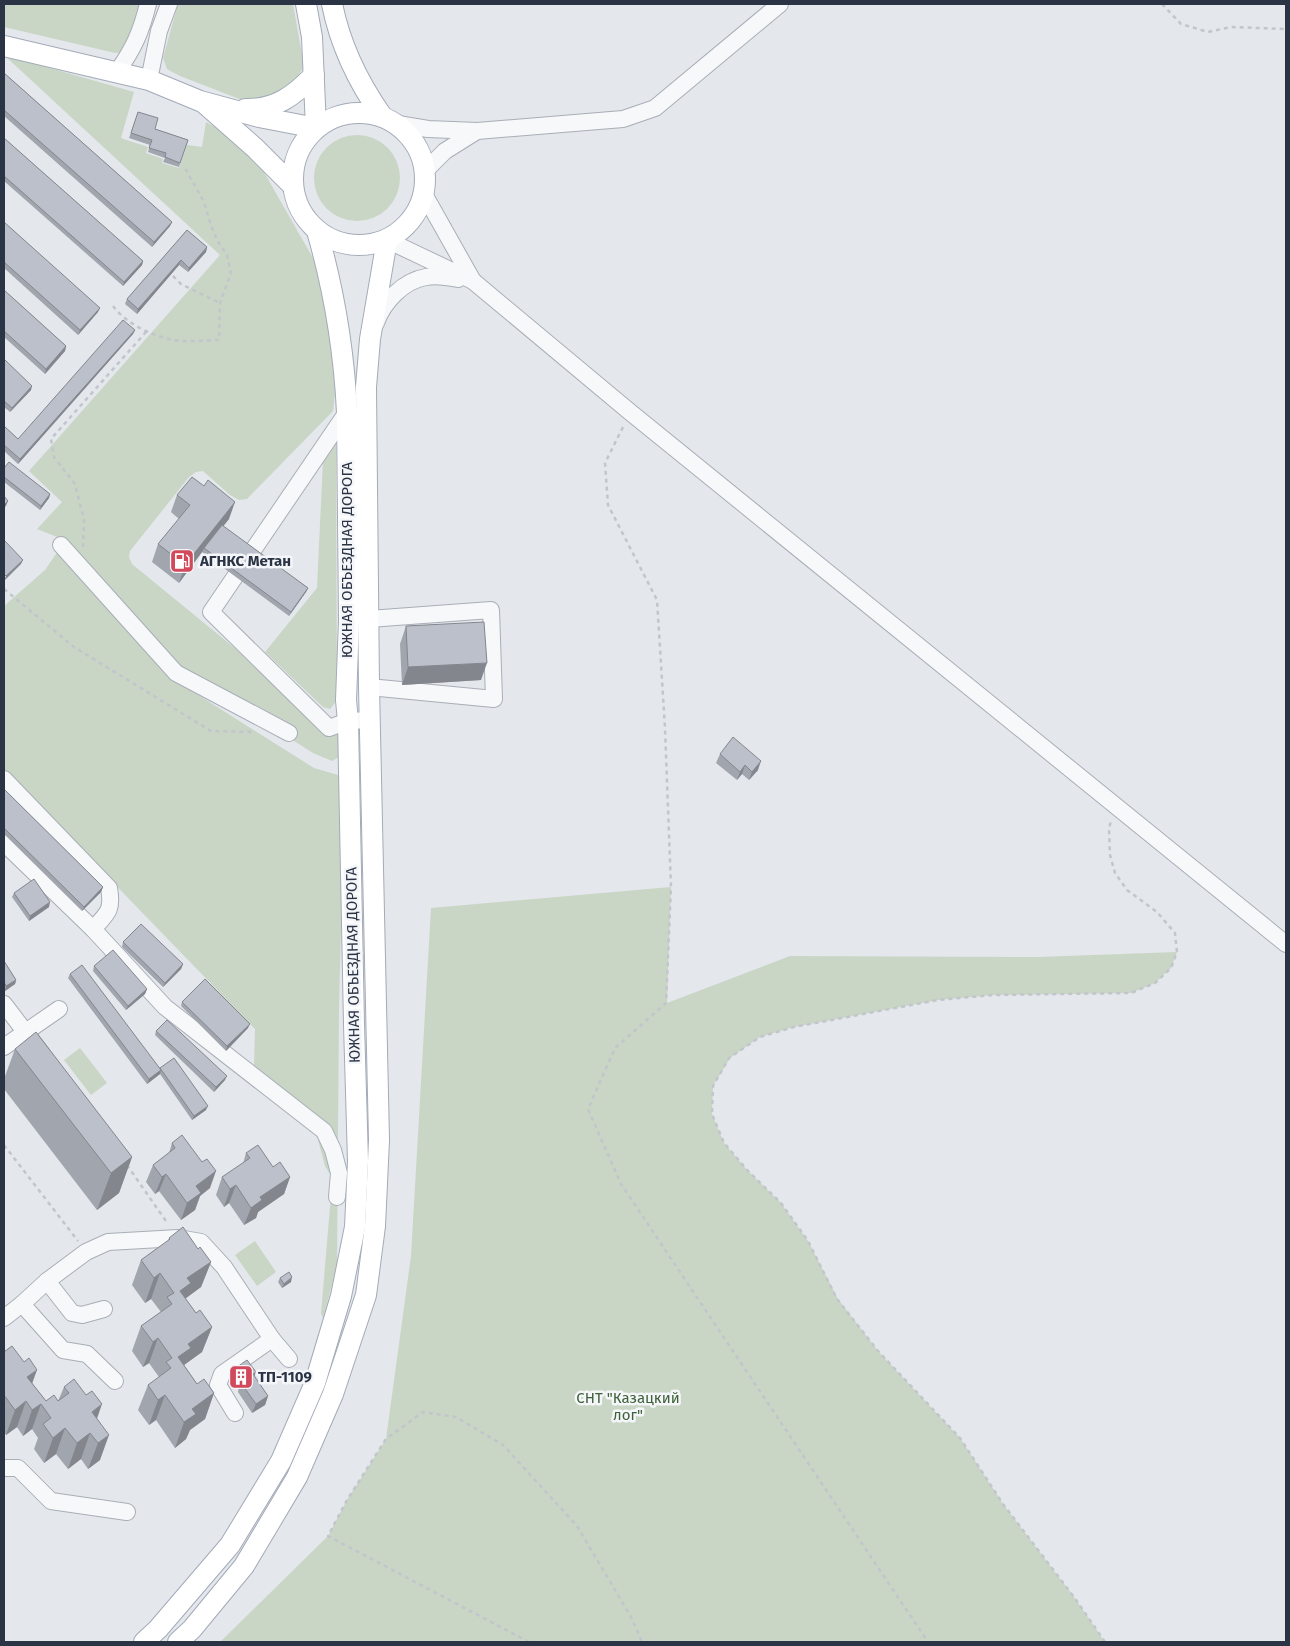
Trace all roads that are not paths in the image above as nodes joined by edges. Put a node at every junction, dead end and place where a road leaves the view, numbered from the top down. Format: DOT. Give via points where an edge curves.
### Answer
graph roads {
  1 [pos="148,4"];
  2 [pos="169,4"];
  3 [pos="306,4"];
  4 [pos="332,4"];
  5 [pos="780,4"];
  6 [pos="4,46"];
  7 [pos="117,72"];
  8 [pos="314,75"];
  9 [pos="149,80"];
  10 [pos="200,100"];
  11 [pos="390,120"];
  12 [pos="316,128"];
  13 [pos="477,131"];
  14 [pos="425,171"];
  15 [pos="292,185"];
  16 [pos="424,194"];
  17 [pos="317,231"];
  18 [pos="387,240"];
  19 [pos="473,281"];
  20 [pos="370,339"];
  21 [pos="347,412"];
  22 [pos="61,545"];
  23 [pos="369,619"];
  24 [pos="369,687"];
  25 [pos="370,720"];
  26 [pos="348,721"];
  27 [pos="289,733"];
  28 [pos="4,779"];
  29 [pos="4,843"];
  30 [pos="93,929"];
  31 [pos="1286,944"];
  32 [pos="4,1004"];
  33 [pos="59,1009"];
  34 [pos="26,1033"];
  35 [pos="4,1048"];
  36 [pos="54,1069"];
  37 [pos="337,1197"];
  38 [pos="47,1281"];
  39 [pos="22,1304"];
  40 [pos="104,1309"];
  41 [pos="4,1318"];
  42 [pos="272,1339"];
  43 [pos="289,1359"];
  44 [pos="115,1381"];
  45 [pos="235,1413"];
  46 [pos="4,1468"];
  47 [pos="127,1512"];
  48 [pos="144,1642"];
  49 [pos="178,1642"];
  1 -- 7 [label="street" via="140,33"];
  2 -- 9 [label="street" via="159,31"];
  3 -- 8 [label="main road"];
  4 -- 11 [label="main road" via="348,56 367,95"];
  5 -- 13 [label="street" via="655,108 623,119"];
  6 -- 7 [label="main road"];
  7 -- 9 [label="main road"];
  8 -- 10 [label="main road" via="299,92 268,106 233,109"];
  8 -- 12 [label="main road"];
  9 -- 10 [label="main road"];
  10 -- 12 [label="main road" via="259,117"];
  10 -- 15 [label="main road"];
  11 -- 12 [label="main road" via="359,112 336,116"];
  11 -- 13 [label="street" via="428,129"];
  11 -- 14 [label="main road" via="416,145"];
  12 -- 15 [label="main road" via="302,144 294,164"];
  13 -- 14 [label="street" via="445,151"];
  14 -- 16 [label="main road"];
  15 -- 17 [label="main road" via="296,203"];
  16 -- 18 [label="main road" via="416,213 403,229"];
  16 -- 19 [label="street"];
  17 -- 18 [label="main road" via="333,241 351,245"];
  17 -- 21 [label="main road, ЮЖНАЯ ОБЪЕЗДНАЯ ДОРОГА" via="336,313"];
  18 -- 19 [label="street"];
  18 -- 20 [label="main road, ЮЖНАЯ ОБЪЕЗДНАЯ ДОРОГА"];
  19 -- 20 [label="street" via="444,276 425,277 406,285 380,310"];
  19 -- 31 [label="street"];
  20 -- 23 [label="main road, ЮЖНАЯ ОБЪЕЗДНАЯ ДОРОГА" via="366,388"];
  21 -- 26 [label="main road, ЮЖНАЯ ОБЪЕЗДНАЯ ДОРОГА"];
  21 -- 26 [label="street" via="211,612 329,728"];
  22 -- 27 [label="street" via="176,673"];
  23 -- 24 [label="main road, ЮЖНАЯ ОБЪЕЗДНАЯ ДОРОГА"];
  23 -- 24 [label="street" via="491,610 494,699"];
  24 -- 25 [label="main road, ЮЖНАЯ ОБЪЕЗДНАЯ ДОРОГА"];
  25 -- 26 [label="street"];
  25 -- 49 [label="main road, ЮЖНАЯ ОБЪЕЗДНАЯ ДОРОГА" via="379,1140 375,1226 366,1295 333,1394 297,1477 244,1566"];
  26 -- 48 [label="main road, ЮЖНАЯ ОБЪЕЗДНАЯ ДОРОГА" via="358,1161 355,1227 341,1296 315,1384 282,1461 230,1545"];
  28 -- 30 [label="street" via="109,888 112,902 109,912"];
  29 -- 30 [label="street"];
  30 -- 37 [label="street" via="166,1007 324,1131 339,1173"];
  32 -- 34 [label="street"];
  33 -- 34 [label="street"];
  34 -- 35 [label="street"];
  34 -- 36 [label="street"];
  38 -- 39 [label="street"];
  38 -- 40 [label="street" via="72,1313 82,1315"];
  38 -- 42 [label="street" via="86,1252 108,1242 178,1238 201,1242 224,1266"];
  39 -- 41 [label="street"];
  39 -- 44 [label="street" via="63,1350 87,1354"];
  42 -- 43 [label="street"];
  42 -- 45 [label="street" via="222,1374 218,1385"];
  46 -- 47 [label="street" via="18,1468 51,1501"];
}
